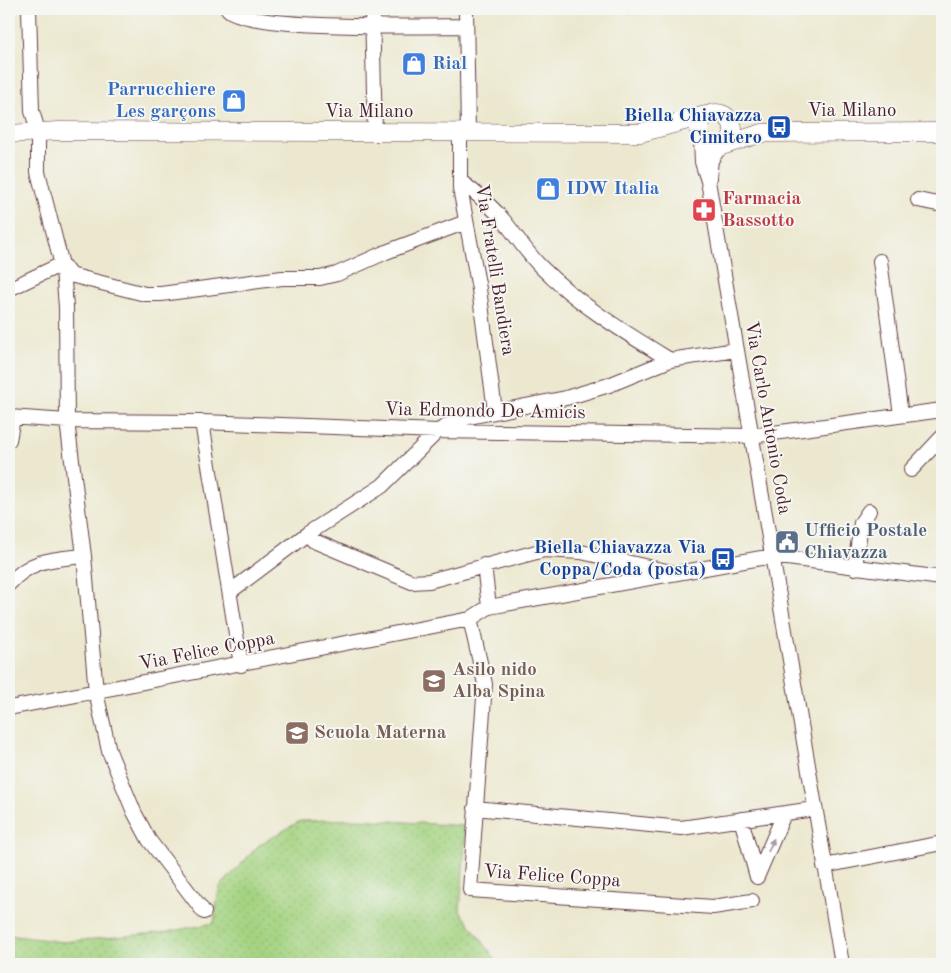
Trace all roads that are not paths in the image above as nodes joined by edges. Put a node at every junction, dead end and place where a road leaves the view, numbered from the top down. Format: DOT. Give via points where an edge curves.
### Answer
graph roads {
  1 [pos="29,9"];
  2 [pos="228,9"];
  3 [pos="372,9"];
  4 [pos="466,9"];
  5 [pos="372,25"];
  6 [pos="466,26"];
  7 [pos="706,115"];
  8 [pos="731,121"];
  9 [pos="9,128"];
  10 [pos="33,132"];
  11 [pos="942,132"];
  12 [pos="640,133"];
  13 [pos="762,133"];
  14 [pos="9,134"];
  15 [pos="375,134"];
  16 [pos="464,134"];
  17 [pos="700,136"];
  18 [pos="722,146"];
  19 [pos="460,181"];
  20 [pos="708,181"];
  21 [pos="918,200"];
  22 [pos="942,205"];
  23 [pos="466,222"];
  24 [pos="880,261"];
  25 [pos="62,264"];
  26 [pos="9,289"];
  27 [pos="736,350"];
  28 [pos="670,360"];
  29 [pos="942,410"];
  30 [pos="495,411"];
  31 [pos="901,415"];
  32 [pos="11,418"];
  33 [pos="67,421"];
  34 [pos="202,422"];
  35 [pos="438,431"];
  36 [pos="751,436"];
  37 [pos="942,437"];
  38 [pos="9,440"];
  39 [pos="911,470"];
  40 [pos="870,512"];
  41 [pos="307,534"];
  42 [pos="84,556"];
  43 [pos="772,556"];
  44 [pos="484,565"];
  45 [pos="855,568"];
  46 [pos="676,574"];
  47 [pos="942,578"];
  48 [pos="9,584"];
  49 [pos="230,591"];
  50 [pos="489,607"];
  51 [pos="470,619"];
  52 [pos="241,664"];
  53 [pos="96,692"];
  54 [pos="9,708"];
  55 [pos="475,808"];
  56 [pos="814,809"];
  57 [pos="784,814"];
  58 [pos="741,819"];
  59 [pos="942,843"];
  60 [pos="824,866"];
  61 [pos="752,901"];
  62 [pos="204,912"];
  63 [pos="842,964"];
  1 -- 10 [label="street"];
  2 -- 5 [label="street" via="233,14 272,23"];
  3 -- 5 [label="street"];
  4 -- 6 [label="street, Via Fratelli Bandiera"];
  5 -- 6 [label="street"];
  5 -- 15 [label="street"];
  6 -- 16 [label="street, Via Fratelli Bandiera"];
  7 -- 8 [label="main road, Via Milano" via="723,114"];
  7 -- 12 [label="main road, Via Milano"];
  7 -- 17 [label="main road" via="700,123"];
  8 -- 13 [label="main road, Via Milano"];
  8 -- 18 [label="main road" via="733,134"];
  9 -- 10 [label="main road, Via Milano"];
  10 -- 14 [label="main road, Via Milano"];
  10 -- 15 [label="main road, Via Milano"];
  10 -- 25 [label="street" via="38,172"];
  11 -- 13 [label="main road, Via Milano"];
  12 -- 16 [label="main road, Via Milano"];
  12 -- 17 [label="main road"];
  13 -- 18 [label="main road, Via Milano"];
  15 -- 16 [label="main road, Via Milano"];
  16 -- 19 [label="street, Via Fratelli Bandiera"];
  17 -- 18 [label="main road" via="711,147"];
  17 -- 20 [label="street, Via Carlo Antonio Coda" via="702,162"];
  18 -- 20 [label="street, Via Carlo Antonio Coda" via="711,160"];
  19 -- 23 [label="street, Via Fratelli Bandiera"];
  19 -- 28 [label="street" via="487,203 540,266 567,291 592,312"];
  20 -- 27 [label="street, Via Carlo Antonio Coda"];
  21 -- 22 [label="street"];
  23 -- 25 [label="street" via="320,278 282,278 145,294 70,275"];
  23 -- 30 [label="street, Via Fratelli Bandiera" via="479,289"];
  24 -- 31 [label="street"];
  25 -- 26 [label="street"];
  25 -- 33 [label="street" via="66,307"];
  27 -- 28 [label="street"];
  27 -- 36 [label="street, Via Carlo Antonio Coda"];
  28 -- 30 [label="street" via="609,385 566,398"];
  29 -- 31 [label="street, Via Edmondo De Amicis"];
  30 -- 35 [label="street" via="459,419"];
  31 -- 36 [label="street, Via Edmondo De Amicis"];
  32 -- 33 [label="street, Via Edmondo De Amicis"];
  32 -- 38 [label="street"];
  33 -- 34 [label="street, Via Edmondo De Amicis"];
  33 -- 42 [label="street"];
  34 -- 35 [label="street, Via Edmondo De Amicis"];
  34 -- 49 [label="street"];
  35 -- 36 [label="street, Via Edmondo De Amicis"];
  35 -- 41 [label="street" via="382,486"];
  36 -- 43 [label="street, Via Carlo Antonio Coda"];
  37 -- 39 [label="street"];
  40 -- 45 [label="street" via="861,523"];
  41 -- 44 [label="street" via="314,541 412,582 429,581"];
  41 -- 49 [label="street"];
  42 -- 48 [label="street" via="48,559 21,570"];
  42 -- 53 [label="street"];
  43 -- 45 [label="street, Via Felice Coppa"];
  43 -- 46 [label="street, Via Felice Coppa"];
  43 -- 56 [label="street, Via Carlo Antonio Coda"];
  44 -- 46 [label="street" via="544,550 581,552"];
  44 -- 50 [label="street"];
  45 -- 47 [label="street, Via Felice Coppa"];
  46 -- 50 [label="street, Via Felice Coppa"];
  49 -- 52 [label="street"];
  50 -- 51 [label="street, Via Felice Coppa"];
  51 -- 52 [label="street, Via Felice Coppa"];
  51 -- 55 [label="street, Via Felice Coppa" via="485,684"];
  52 -- 53 [label="street, Via Felice Coppa"];
  53 -- 54 [label="street, Via Felice Coppa"];
  53 -- 62 [label="street" via="109,750 134,812 149,840"];
  55 -- 58 [label="street" via="681,828"];
  55 -- 61 [label="street, Via Felice Coppa" via="470,890 713,907"];
  56 -- 57 [label="street"];
  56 -- 60 [label="street, Via Carlo Antonio Coda"];
  57 -- 58 [label="street"];
  58 -- 57 [label="street, one-way" via="758,877"];
  59 -- 60 [label="street"];
  60 -- 63 [label="street, Via Carlo Antonio Coda"];
}
